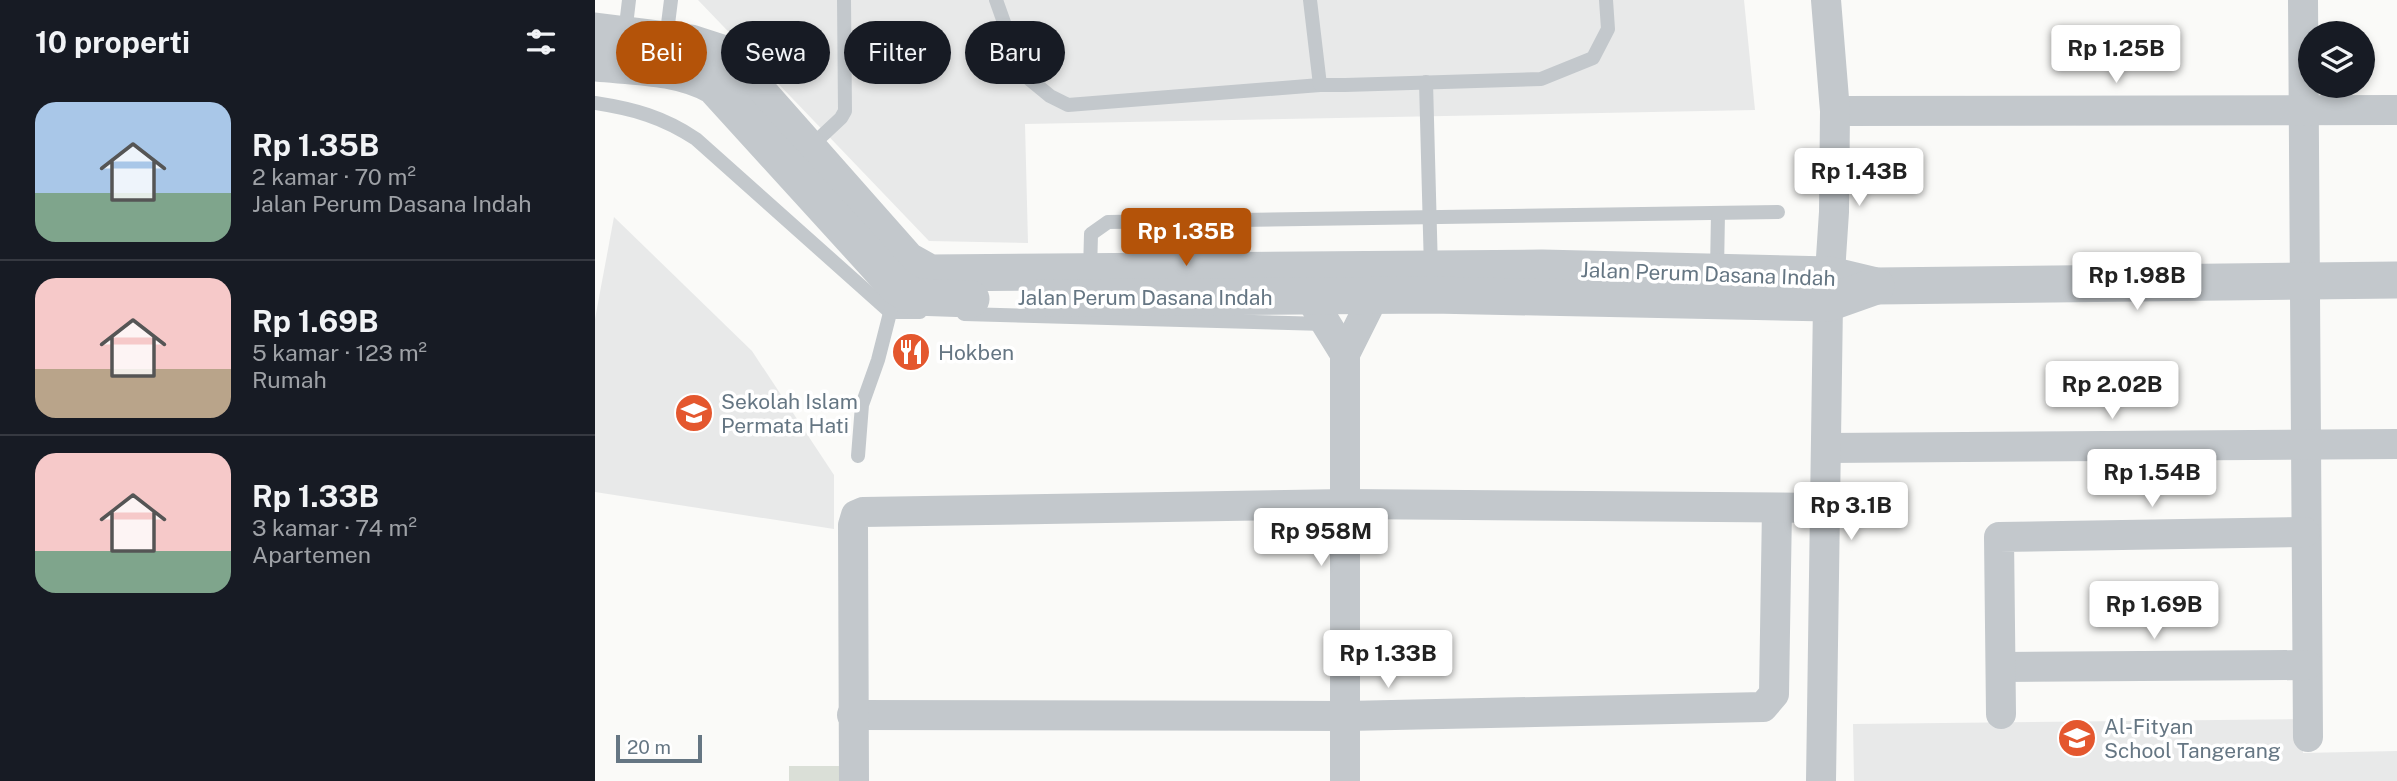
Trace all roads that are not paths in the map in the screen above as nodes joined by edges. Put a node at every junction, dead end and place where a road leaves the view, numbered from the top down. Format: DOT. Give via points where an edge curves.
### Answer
graph roads {
  1 [pos="671,0"];
  2 [pos="844,0"];
  3 [pos="996,0"];
  4 [pos="1310,0"];
  5 [pos="1606,0"];
  6 [pos="1826,0"];
  7 [pos="2303,0"];
  8 [pos="668,21"];
  9 [pos="607,33"];
  10 [pos="707,48"];
  11 [pos="1426,82"];
  12 [pos="1320,85"];
  13 [pos="595,103"];
  14 [pos="2303,110"];
  15 [pos="2397,110"];
  16 [pos="1835,111"];
  17 [pos="797,158"];
  18 [pos="1779,212"];
  19 [pos="1718,213"];
  20 [pos="1429,218"];
  21 [pos="1090,272"];
  22 [pos="2397,280"];
  23 [pos="2303,281"];
  24 [pos="1431,282"];
  25 [pos="1717,286"];
  26 [pos="1829,289"];
  27 [pos="1370,296"];
  28 [pos="1314,297"];
  29 [pos="893,299"];
  30 [pos="1345,354"];
  31 [pos="2397,444"];
  32 [pos="2304,445"];
  33 [pos="1827,448"];
  34 [pos="858,456"];
  35 [pos="1346,504"];
  36 [pos="1777,508"];
  37 [pos="1826,508"];
  38 [pos="2305,532"];
  39 [pos="2307,665"];
  40 [pos="2002,667"];
  41 [pos="2001,714"];
  42 [pos="852,715"];
  43 [pos="1347,716"];
  44 [pos="2308,737"];
  45 [pos="853,781"];
  46 [pos="1345,781"];
  47 [pos="1821,781"];
  1 -- 8 [label="lane"];
  2 -- 17 [label="lane" via="845,111"];
  3 -- 12 [label="lane" via="1022,73 1068,106"];
  4 -- 12 [label="lane"];
  5 -- 11 [label="lane" via="1608,29 1593,58 1541,79"];
  6 -- 16 [label="street"];
  7 -- 14 [label="street"];
  9 -- 17 [label="street, Jalan Perum Dasana Indah" via="670,70 714,86"];
  10 -- 17 [label="street, Jalan Perum Dasana Indah" via="725,54"];
  11 -- 12 [label="lane"];
  11 -- 20 [label="lane"];
  13 -- 29 [label="lane" via="637,109 696,139"];
  14 -- 15 [label="street"];
  14 -- 16 [label="street"];
  14 -- 23 [label="street"];
  16 -- 26 [label="street"];
  17 -- 21 [label="street, Jalan Perum Dasana Indah" via="907,260 930,273"];
  17 -- 29 [label="street, Jalan Perum Dasana Indah"];
  18 -- 19 [label="lane"];
  19 -- 20 [label="lane"];
  19 -- 25 [label="lane"];
  20 -- 21 [label="lane" via="1108,222 1091,234"];
  20 -- 24 [label="lane"];
  21 -- 28 [label="street, Jalan Perum Dasana Indah"];
  22 -- 23 [label="street, Jalan Perum Dasana Indah"];
  23 -- 26 [label="street, Jalan Perum Dasana Indah"];
  23 -- 32 [label="street"];
  24 -- 25 [label="street, Jalan Perum Dasana Indah"];
  24 -- 27 [label="street, Jalan Perum Dasana Indah"];
  25 -- 26 [label="street, Jalan Perum Dasana Indah"];
  26 -- 33 [label="street"];
  27 -- 28 [label="street, Jalan Perum Dasana Indah"];
  27 -- 28 [label="lane"];
  27 -- 30 [label="street"];
  28 -- 29 [label="street, Jalan Perum Dasana Indah"];
  28 -- 30 [label="street"];
  29 -- 34 [label="lane" via="862,405"];
  30 -- 35 [label="street"];
  31 -- 32 [label="street"];
  32 -- 33 [label="street"];
  32 -- 38 [label="street"];
  33 -- 37 [label="street"];
  35 -- 36 [label="street"];
  35 -- 42 [label="street" via="863,512 853,525"];
  35 -- 43 [label="street"];
  36 -- 37 [label="street"];
  36 -- 43 [label="street" via="1774,694 1763,707"];
  37 -- 47 [label="street"];
  38 -- 39 [label="street"];
  38 -- 40 [label="street" via="1999,537"];
  39 -- 40 [label="street"];
  39 -- 44 [label="street"];
  40 -- 41 [label="street"];
  42 -- 43 [label="street"];
  42 -- 45 [label="street"];
  43 -- 46 [label="street"];
}
